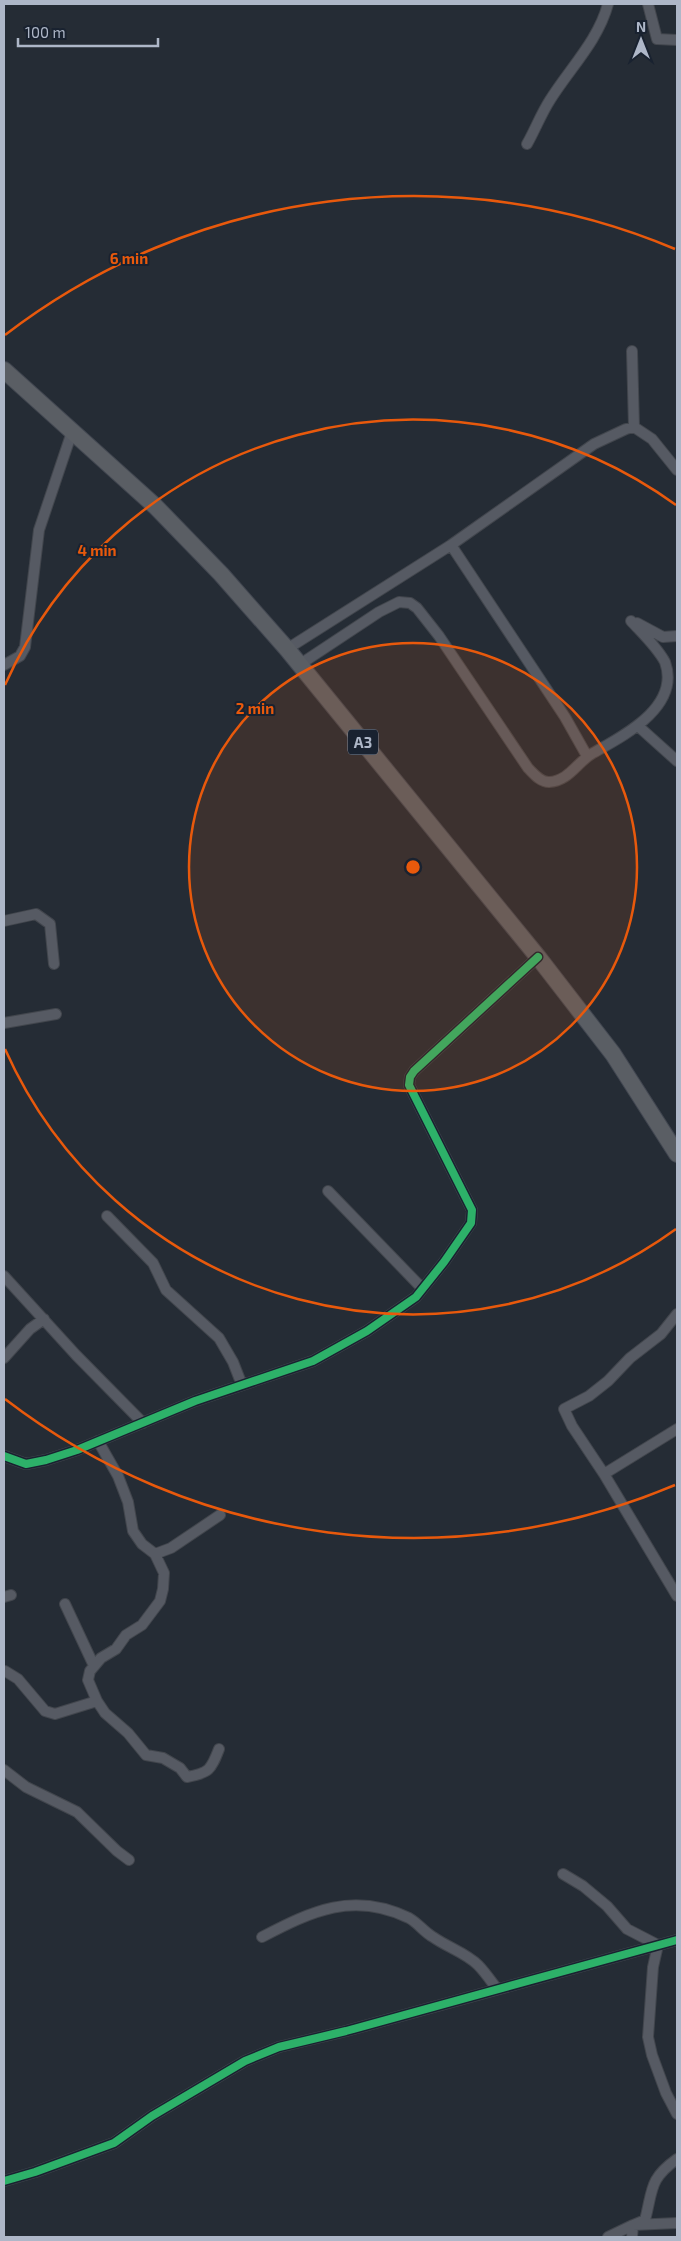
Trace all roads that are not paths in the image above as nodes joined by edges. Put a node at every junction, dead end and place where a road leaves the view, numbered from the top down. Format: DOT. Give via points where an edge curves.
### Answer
graph roads {
  1 [pos="608,4"];
  2 [pos="648,4"];
  3 [pos="677,40"];
  4 [pos="527,144"];
  5 [pos="632,351"];
  6 [pos="4,370"];
  7 [pos="634,427"];
  8 [pos="72,432"];
  9 [pos="677,470"];
  10 [pos="451,545"];
  11 [pos="677,636"];
  12 [pos="287,649"];
  13 [pos="4,664"];
  14 [pos="299,665"];
  15 [pos="638,726"];
  16 [pos="587,756"];
  17 [pos="677,761"];
  18 [pos="4,921"];
  19 [pos="538,957"];
  20 [pos="54,964"];
  21 [pos="56,1014"];
  22 [pos="4,1023"];
  23 [pos="676,1148"];
  24 [pos="328,1192"];
  25 [pos="108,1216"];
  26 [pos="4,1276"];
  27 [pos="424,1287"];
  28 [pos="677,1314"];
  29 [pos="44,1319"];
  30 [pos="4,1358"];
  31 [pos="242,1385"];
  32 [pos="143,1423"];
  33 [pos="677,1429"];
  34 [pos="98,1441"];
  35 [pos="4,1456"];
  36 [pos="604,1474"];
  37 [pos="220,1515"];
  38 [pos="154,1554"];
  39 [pos="677,1596"];
  40 [pos="65,1604"];
  41 [pos="94,1666"];
  42 [pos="5,1671"];
  43 [pos="97,1701"];
  44 [pos="219,1749"];
  45 [pos="4,1770"];
  46 [pos="129,1860"];
  47 [pos="563,1874"];
  48 [pos="262,1937"];
  49 [pos="677,1940"];
  50 [pos="658,1946"];
  51 [pos="497,1989"];
  52 [pos="677,2114"];
  53 [pos="677,2159"];
  54 [pos="4,2181"];
  55 [pos="677,2223"];
  56 [pos="633,2225"];
  57 [pos="608,2237"];
  58 [pos="632,2237"];
  1 -- 4 [label="street" via="600,28 550,100"];
  2 -- 3 [label="street" via="656,39"];
  5 -- 7 [label="street"];
  6 -- 8 [label="highway, A3"];
  7 -- 9 [label="street" via="652,439"];
  7 -- 10 [label="street" via="594,444"];
  8 -- 12 [label="highway, A3" via="154,506 221,574"];
  8 -- 13 [label="street" via="39,530 25,647 20,656"];
  10 -- 12 [label="street"];
  10 -- 16 [label="street" via="565,717"];
  11 -- 15 [label="street" via="663,637 631,620 669,671 667,699"];
  12 -- 14 [label="highway, A3"];
  14 -- 16 [label="street" via="379,612 399,602 410,603 439,636 534,774 543,781 559,780"];
  14 -- 19 [label="highway, A3"];
  15 -- 16 [label="street"];
  15 -- 17 [label="street"];
  18 -- 20 [label="street" via="36,914 50,924"];
  19 -- 23 [label="highway, A3" via="613,1054"];
  19 -- 27 [label="street" via="410,1077 409,1085 472,1210 471,1223"];
  21 -- 22 [label="street"];
  24 -- 27 [label="street"];
  25 -- 31 [label="street" via="153,1263 166,1290 219,1338"];
  26 -- 29 [label="street"];
  27 -- 31 [label="street" via="416,1297 367,1331 313,1361"];
  28 -- 36 [label="street" via="661,1334 630,1358 608,1381 589,1396 564,1408"];
  29 -- 30 [label="street" via="30,1329"];
  29 -- 32 [label="street"];
  31 -- 32 [label="street"];
  32 -- 34 [label="street"];
  33 -- 36 [label="street"];
  34 -- 35 [label="street" via="35,1463 26,1464"];
  34 -- 38 [label="street" via="118,1476 128,1502 133,1531"];
  36 -- 39 [label="street"];
  37 -- 38 [label="street" via="171,1548"];
  38 -- 41 [label="street" via="164,1573 160,1601 142,1625 126,1635"];
  40 -- 41 [label="street"];
  41 -- 43 [label="street" via="88,1680"];
  42 -- 43 [label="street" via="18,1679 45,1712 56,1714"];
  43 -- 44 [label="street" via="146,1755 163,1758 180,1768 187,1777 203,1774 212,1768"];
  45 -- 46 [label="street" via="26,1787 77,1812"];
  47 -- 50 [label="street" via="607,1906 627,1929"];
  48 -- 51 [label="street" via="323,1909 362,1904 411,1919 432,1937 478,1965"];
  49 -- 50 [label="street"];
  50 -- 51 [label="street"];
  50 -- 52 [label="street" via="653,1967 648,2037 666,2093"];
  51 -- 54 [label="street" via="256,2056 152,2116 114,2143"];
  53 -- 56 [label="street" via="652,2184 645,2220"];
  55 -- 56 [label="street"];
  56 -- 57 [label="street"];
  56 -- 58 [label="street"];
}
